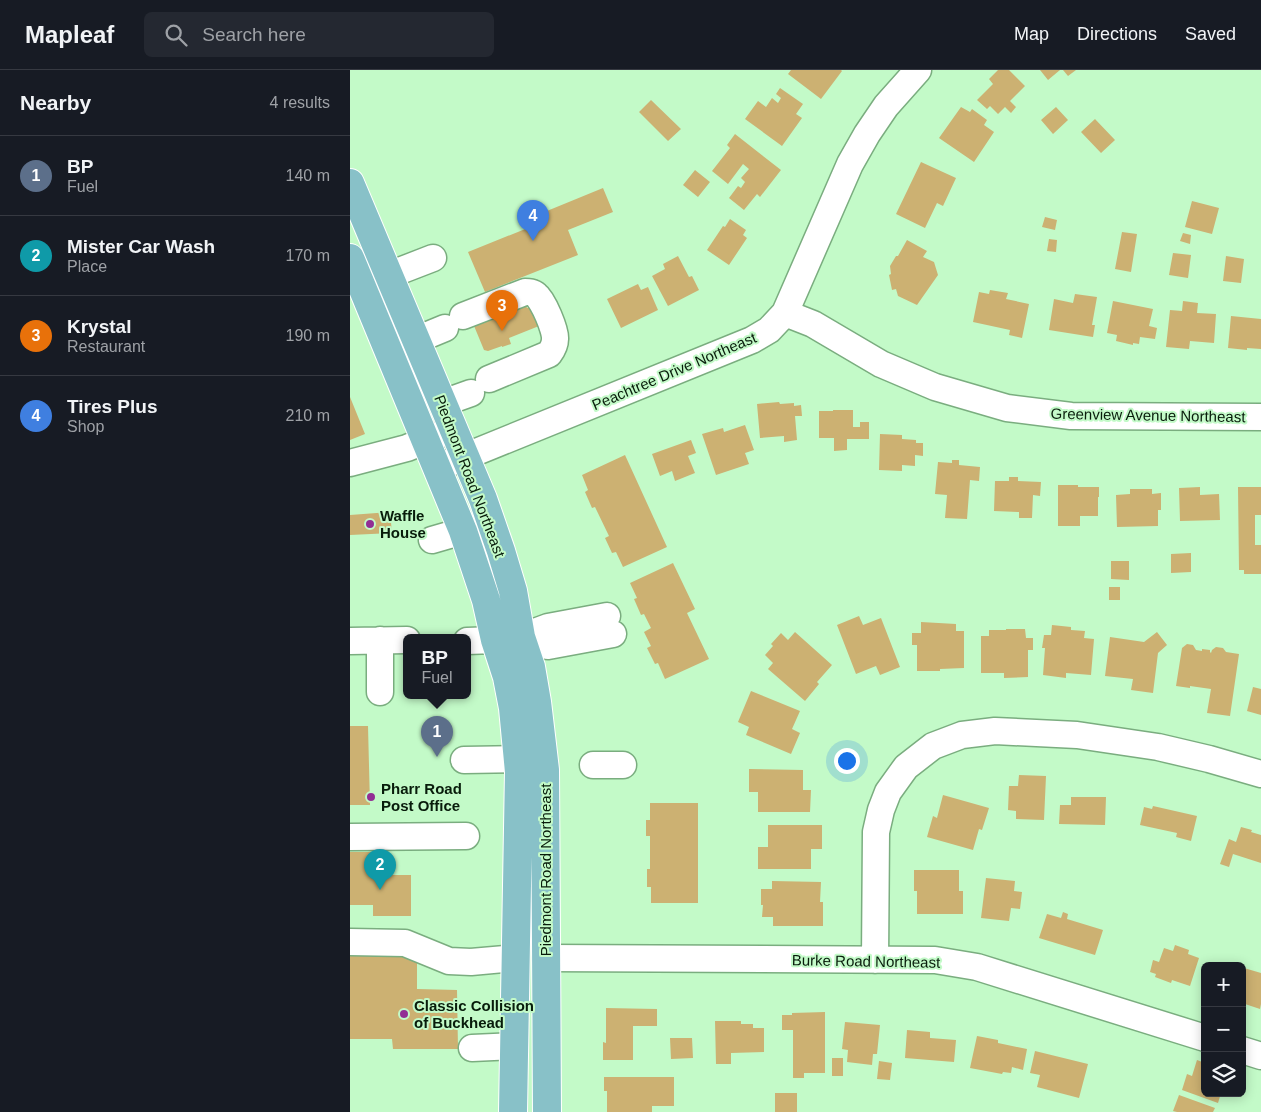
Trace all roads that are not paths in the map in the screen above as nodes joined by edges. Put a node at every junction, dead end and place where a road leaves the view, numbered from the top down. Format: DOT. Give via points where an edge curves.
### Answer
graph roads {
  1 [pos="918,70"];
  2 [pos="350,182"];
  3 [pos="350,258"];
  4 [pos="434,258"];
  5 [pos="389,275"];
  6 [pos="785,313"];
  7 [pos="416,340"];
  8 [pos="443,404"];
  9 [pos="1261,417"];
  10 [pos="453,429"];
  11 [pos="426,441"];
  12 [pos="465,456"];
  13 [pos="350,463"];
  14 [pos="437,468"];
  15 [pos="463,531"];
  16 [pos="432,540"];
  17 [pos="610,625"];
  18 [pos="508,639"];
  19 [pos="380,640"];
  20 [pos="403,640"];
  21 [pos="350,641"];
  22 [pos="471,641"];
  23 [pos="380,692"];
  24 [pos="517,759"];
  25 [pos="464,760"];
  26 [pos="593,765"];
  27 [pos="623,765"];
  28 [pos="1261,774"];
  29 [pos="466,836"];
  30 [pos="350,837"];
  31 [pos="350,927"];
  32 [pos="350,942"];
  33 [pos="515,958"];
  34 [pos="546,958"];
  35 [pos="875,960"];
  36 [pos="471,962"];
  37 [pos="1201,1037"];
  38 [pos="514,1046"];
  39 [pos="472,1048"];
  40 [pos="1246,1051"];
  41 [pos="1261,1056"];
  42 [pos="512,1112"];
  43 [pos="547,1112"];
  1 -- 6 [label="street, Peachtree Drive Northeast" via="886,106 850,164"];
  2 -- 5 [label="main road, Piedmont Road Northeast"];
  3 -- 11 [label="main road, Piedmont Road Northeast"];
  4 -- 5 [label="street"];
  5 -- 7 [label="main road, Piedmont Road Northeast"];
  6 -- 9 [label="street, Greenview Avenue Northeast" via="813,324 881,364 935,388 1007,408 1071,416"];
  6 -- 12 [label="street, Peachtree Drive Northeast" via="769,330 752,340"];
  7 -- 8 [label="main road, Piedmont Road Northeast"];
  7 -- 8 [label="street" via="525,292 537,295 554,331 555,340 549,354"];
  8 -- 10 [label="main road, Piedmont Road Northeast"];
  10 -- 11 [label="street"];
  10 -- 12 [label="main road, Piedmont Road Northeast"];
  11 -- 13 [label="street"];
  11 -- 14 [label="main road, Piedmont Road Northeast"];
  12 -- 14 [label="street, Peachtree Drive Northeast"];
  12 -- 18 [label="main road, Piedmont Road Northeast" via="483,499 513,591"];
  14 -- 15 [label="main road, Piedmont Road Northeast"];
  15 -- 16 [label="street"];
  15 -- 18 [label="main road, Piedmont Road Northeast" via="486,600"];
  17 -- 18 [label="street" via="548,627"];
  18 -- 22 [label="street"];
  18 -- 24 [label="main road, Piedmont Road Northeast" via="507,677"];
  18 -- 34 [label="main road, Piedmont Road Northeast" via="532,673 537,702 545,770"];
  19 -- 20 [label="street"];
  19 -- 21 [label="street"];
  19 -- 23 [label="street"];
  24 -- 25 [label="street"];
  24 -- 33 [label="main road, Piedmont Road Northeast"];
  26 -- 27 [label="street"];
  28 -- 35 [label="street" via="1158,747 1077,735 996,731 962,735 933,746 906,767 888,792 881,810 876,832"];
  29 -- 30 [label="street"];
  31 -- 36 [label="street" via="418,935"];
  32 -- 36 [label="street" via="405,943 449,961"];
  33 -- 36 [label="street"];
  33 -- 38 [label="main road, Piedmont Road Northeast"];
  34 -- 35 [label="street, Burke Road Northeast"];
  34 -- 43 [label="main road, Piedmont Road Northeast"];
  35 -- 37 [label="street, Burke Road Northeast" via="935,960 977,967"];
  38 -- 39 [label="street"];
  38 -- 42 [label="main road, Piedmont Road Northeast"];
  40 -- 41 [label="street"];
}
